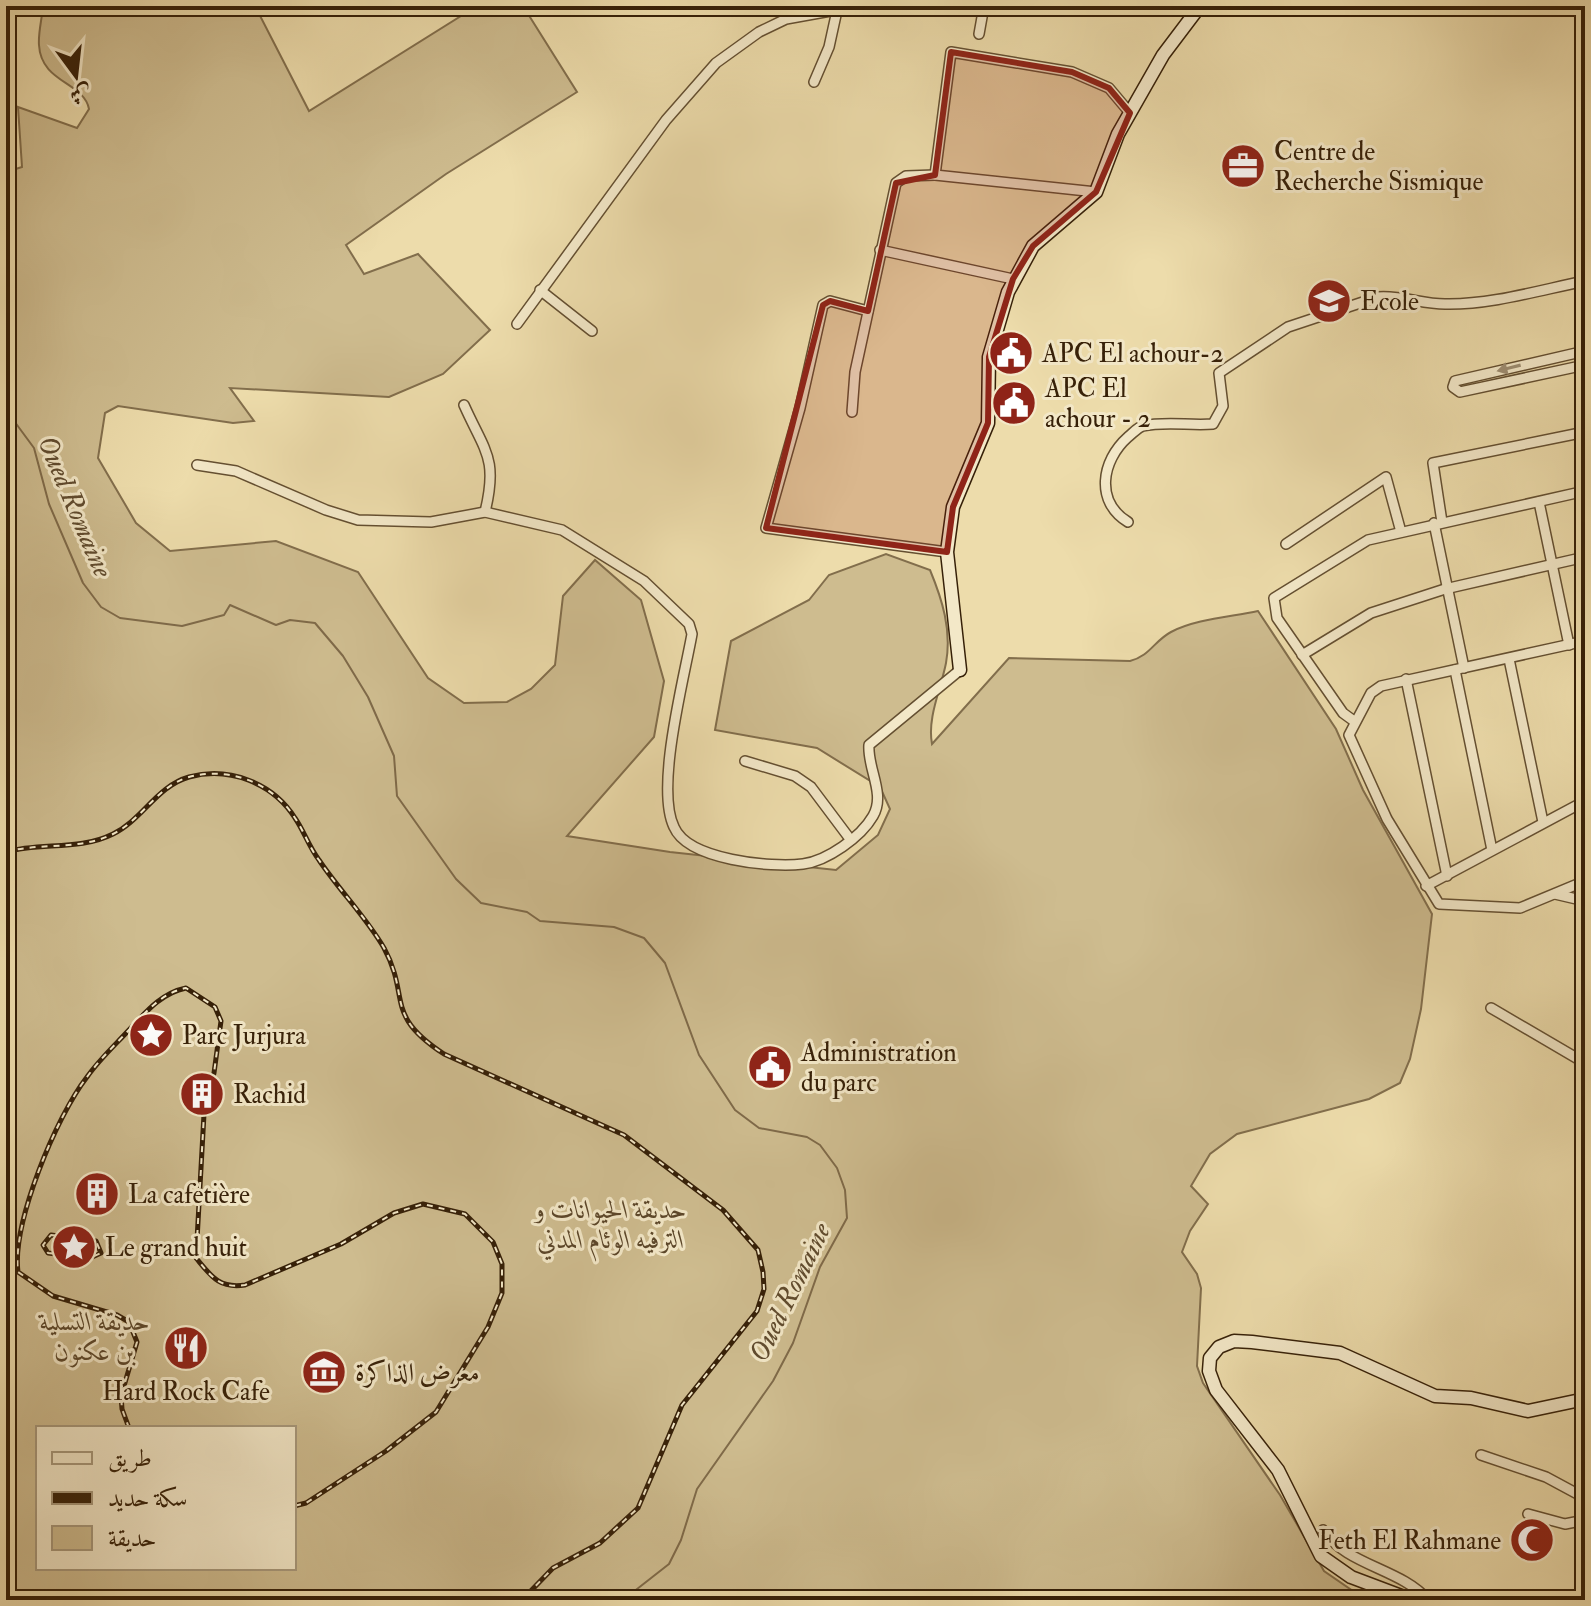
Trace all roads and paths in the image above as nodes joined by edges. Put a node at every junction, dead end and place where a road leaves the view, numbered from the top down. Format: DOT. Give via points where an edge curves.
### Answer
graph roads {
  1 [pos="984,6"];
  2 [pos="1200,6"];
  3 [pos="837,8"];
  4 [pos="979,34"];
  5 [pos="814,82"];
  6 [pos="1130,113"];
  7 [pos="935,175"];
  8 [pos="1096,192"];
  9 [pos="880,250"];
  10 [pos="1013,279"];
  11 [pos="1585,281"];
  12 [pos="540,290"];
  13 [pos="868,311"];
  14 [pos="517,324"];
  15 [pos="592,331"];
  16 [pos="1585,351"];
  17 [pos="1585,365"];
  18 [pos="464,405"];
  19 [pos="852,412"];
  20 [pos="1585,432"];
  21 [pos="197,465"];
  22 [pos="1585,491"];
  23 [pos="1539,502"];
  24 [pos="485,512"];
  25 [pos="1128,522"];
  26 [pos="1438,522"];
  27 [pos="1401,532"];
  28 [pos="1286,544"];
  29 [pos="947,552"];
  30 [pos="1585,557"];
  31 [pos="1550,565"];
  32 [pos="1445,589"];
  33 [pos="1585,641"];
  34 [pos="1569,645"];
  35 [pos="1302,655"];
  36 [pos="1509,659"];
  37 [pos="1460,669"];
  38 [pos="960,670"];
  39 [pos="1406,679"];
  40 [pos="1354,721"];
  41 [pos="745,761"];
  42 [pos="1585,801"];
  43 [pos="1543,822"];
  44 [pos="850,839"];
  45 [pos="1492,850"];
  46 [pos="1447,876"];
  47 [pos="1585,881"];
  48 [pos="1426,886"];
  49 [pos="1555,894"];
  50 [pos="1585,901"];
  51 [pos="1491,1008"];
  52 [pos="1585,1063"];
  53 [pos="1585,1399"];
  54 [pos="1481,1455"];
  55 [pos="1585,1498"];
  56 [pos="1528,1514"];
  57 [pos="1585,1520"];
  58 [pos="1323,1530"];
  59 [pos="1412,1600"];
  60 [pos="1428,1600"];
  1 -- 4 [label="street"];
  2 -- 6 [label="street" via="1163,55"];
  3 -- 5 [label="street"];
  3 -- 12 [label="street" via="786,19 716,63 666,120"];
  6 -- 7 [label="street" via="1109,88 1072,72 951,52"];
  6 -- 8 [label="street"];
  7 -- 8 [label="street"];
  7 -- 9 [label="street" via="906,176 896,183"];
  8 -- 10 [label="street" via="1033,246"];
  9 -- 10 [label="street"];
  9 -- 13 [label="street"];
  10 -- 29 [label="street" via="989,357 988,423 953,507"];
  11 -- 25 [label="street" via="1469,303 1378,297 1288,327 1219,373 1223,406 1213,424 1141,426 1121,444 1105,479 1105,494 1115,514"];
  12 -- 14 [label="street"];
  12 -- 15 [label="street"];
  13 -- 19 [label="street"];
  13 -- 29 [label="street" via="830,301 823,305 766,528"];
  16 -- 17 [label="street, one-way" via="1455,381 1453,387 1460,392"];
  18 -- 24 [label="street" via="491,463"];
  20 -- 26 [label="street" via="1433,463"];
  21 -- 24 [label="street" via="236,471 358,520 431,522"];
  22 -- 23 [label="street"];
  23 -- 26 [label="street"];
  23 -- 31 [label="street"];
  24 -- 44 [label="street" via="569,533 644,581 689,624 692,634 667,799 682,840 700,850 760,865 805,864"];
  26 -- 27 [label="street"];
  26 -- 32 [label="street"];
  27 -- 28 [label="street" via="1386,477"];
  27 -- 35 [label="street" via="1368,540 1274,598 1277,618"];
  29 -- 38 [label="street"];
  30 -- 31 [label="street"];
  31 -- 32 [label="street"];
  31 -- 34 [label="street"];
  32 -- 35 [label="street" via="1371,613"];
  32 -- 37 [label="street"];
  33 -- 34 [label="street"];
  34 -- 36 [label="street"];
  35 -- 40 [label="street"];
  36 -- 37 [label="street"];
  36 -- 43 [label="street"];
  37 -- 39 [label="street"];
  37 -- 45 [label="street"];
  38 -- 44 [label="street" via="869,745 878,800 868,824"];
  39 -- 40 [label="street" via="1371,693"];
  39 -- 46 [label="street"];
  40 -- 48 [label="street" via="1349,735 1353,748"];
  41 -- 44 [label="street" via="795,776 811,787"];
  42 -- 43 [label="street"];
  43 -- 45 [label="street"];
  45 -- 46 [label="street"];
  46 -- 48 [label="street"];
  47 -- 49 [label="street"];
  48 -- 49 [label="street" via="1439,904 1515,909"];
  49 -- 50 [label="street"];
  51 -- 52 [label="street"];
  53 -- 59 [label="street" via="1528,1411 1435,1396 1340,1353 1252,1342 1227,1344 1210,1358 1216,1390 1278,1470 1321,1556 1351,1577"];
  54 -- 55 [label="street" via="1546,1477"];
  56 -- 57 [label="street" via="1565,1524"];
  58 -- 60 [label="street" via="1339,1548"];
}
